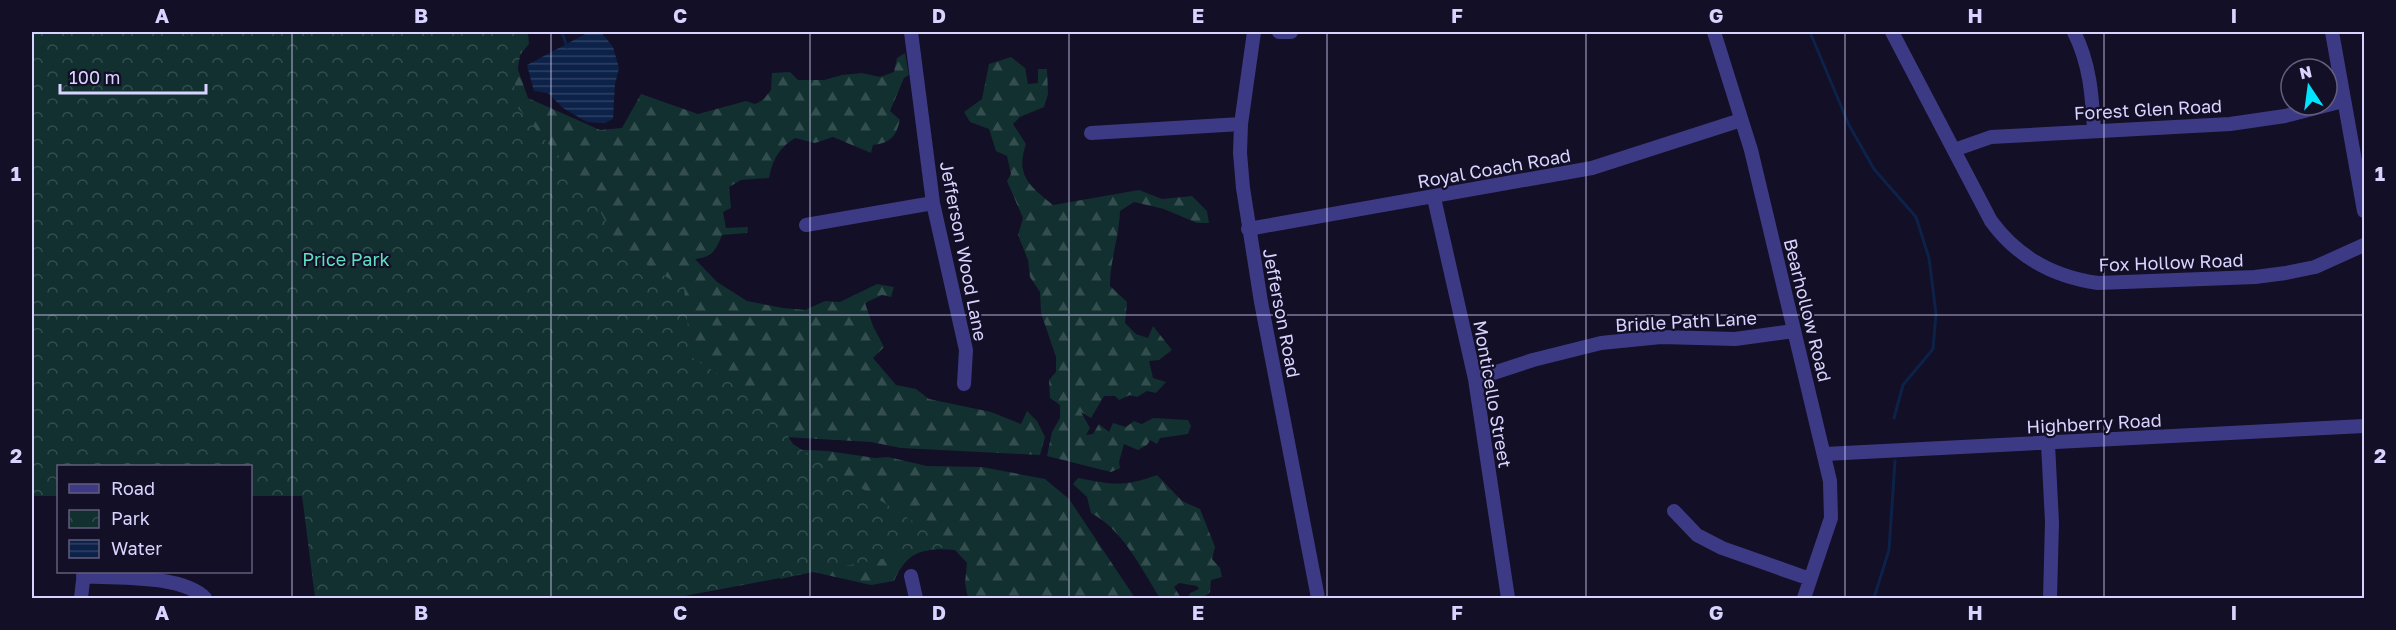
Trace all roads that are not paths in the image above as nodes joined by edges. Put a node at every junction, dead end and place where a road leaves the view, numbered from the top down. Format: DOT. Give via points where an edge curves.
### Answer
graph roads {
  1 [pos="911,32"];
  2 [pos="1254,32"];
  3 [pos="1279,32"];
  4 [pos="1291,32"];
  5 [pos="1714,32"];
  6 [pos="1892,32"];
  7 [pos="2074,32"];
  8 [pos="2332,32"];
  9 [pos="2343,101"];
  10 [pos="1741,120"];
  11 [pos="1241,124"];
  12 [pos="2094,130"];
  13 [pos="1091,133"];
  14 [pos="1954,150"];
  15 [pos="1434,198"];
  16 [pos="933,203"];
  17 [pos="2364,212"];
  18 [pos="806,225"];
  19 [pos="1248,228"];
  20 [pos="2364,245"];
  21 [pos="1794,331"];
  22 [pos="1475,379"];
  23 [pos="964,384"];
  24 [pos="2364,426"];
  25 [pos="2048,444"];
  26 [pos="1825,454"];
  27 [pos="1674,511"];
  28 [pos="84,574"];
  29 [pos="911,576"];
  30 [pos="1810,579"];
  31 [pos="81,598"];
  32 [pos="205,598"];
  33 [pos="916,598"];
  34 [pos="1318,598"];
  35 [pos="1508,598"];
  36 [pos="1804,598"];
  37 [pos="2050,598"];
  1 -- 16 [label="street, Jefferson Wood Lane"];
  2 -- 11 [label="street, Jefferson Road"];
  3 -- 4 [label="street"];
  5 -- 10 [label="street, Bearhollow Road"];
  6 -- 14 [label="street, Fox Hollow Road"];
  7 -- 12 [label="street" via="2091,80"];
  8 -- 9 [label="street"];
  9 -- 12 [label="street, Forest Glen Road" via="2285,116 2230,124"];
  9 -- 17 [label="street"];
  10 -- 15 [label="street, Royal Coach Road" via="1592,168"];
  10 -- 21 [label="street, Bearhollow Road"];
  11 -- 13 [label="street"];
  11 -- 19 [label="street, Jefferson Road"];
  12 -- 14 [label="street, Forest Glen Road" via="1991,136"];
  14 -- 20 [label="street, Fox Hollow Road" via="2004,240 2044,269 2078,280 2121,283 2286,273 2315,267"];
  15 -- 19 [label="street, Royal Coach Road"];
  15 -- 22 [label="street, Monticello Street"];
  16 -- 18 [label="street"];
  16 -- 23 [label="street, Jefferson Wood Lane" via="966,350"];
  19 -- 34 [label="street, Jefferson Road"];
  21 -- 22 [label="street, Bridle Path Lane" via="1735,339 1661,337 1601,343"];
  21 -- 26 [label="street, Bearhollow Road"];
  22 -- 35 [label="street, Monticello Street"];
  24 -- 25 [label="street, Highberry Road"];
  25 -- 26 [label="street, Highberry Road"];
  25 -- 37 [label="street" via="2053,583"];
  26 -- 30 [label="street, Bearhollow Road" via="1831,518"];
  27 -- 30 [label="street" via="1697,535 1722,548"];
  28 -- 31 [label="street"];
  28 -- 32 [label="street" via="172,582"];
  29 -- 33 [label="street"];
  30 -- 36 [label="street, Bearhollow Road"];
}
